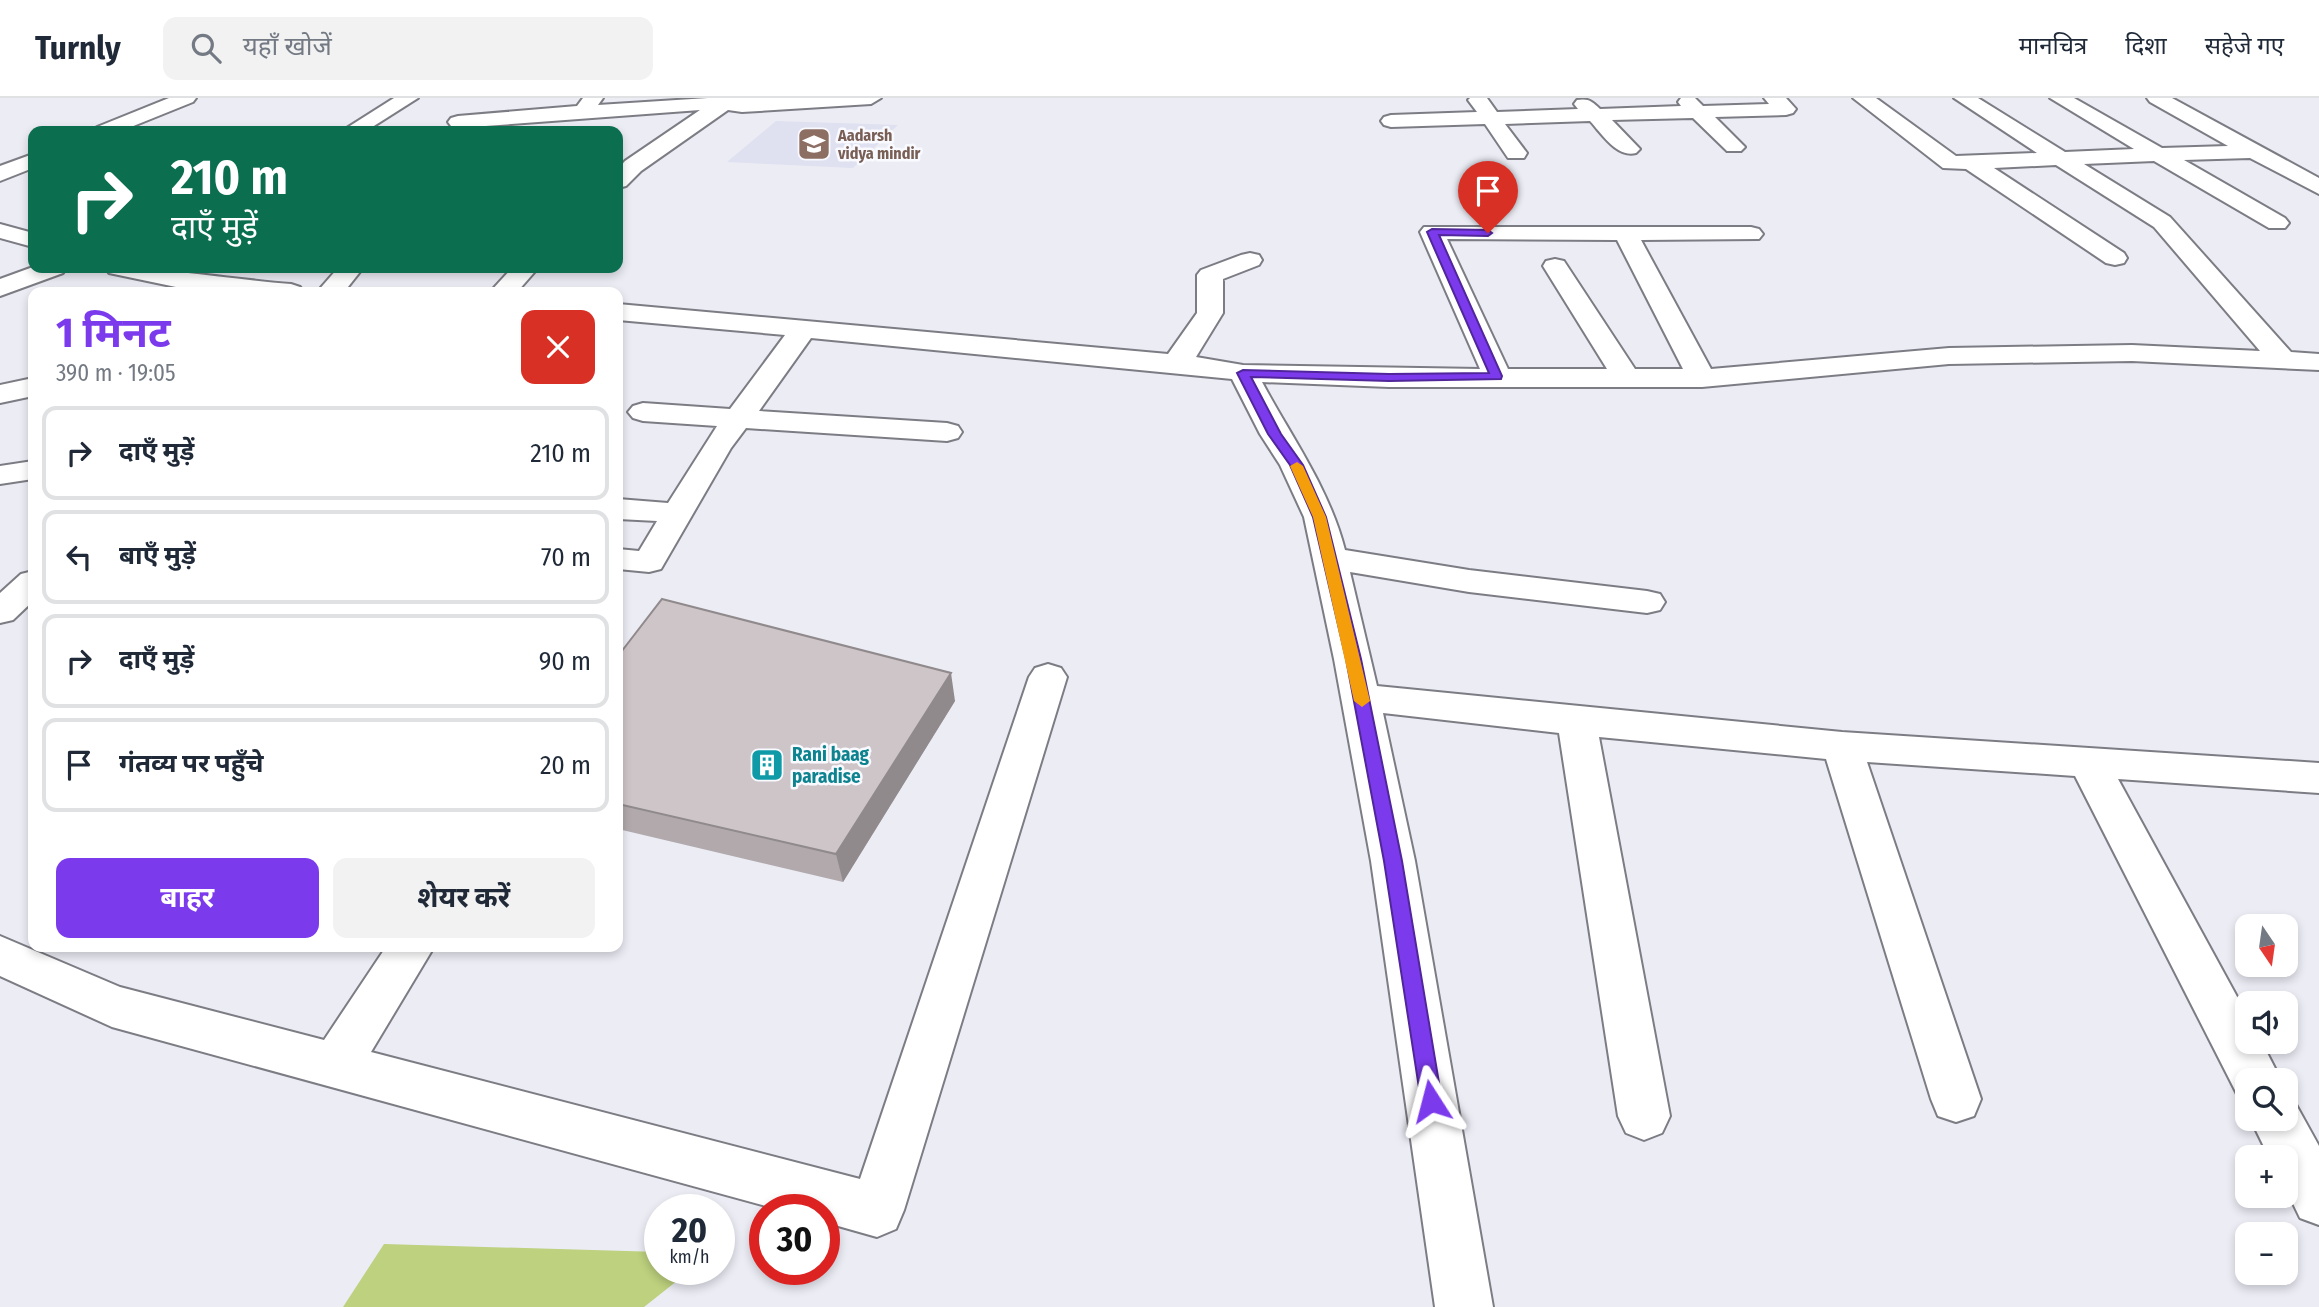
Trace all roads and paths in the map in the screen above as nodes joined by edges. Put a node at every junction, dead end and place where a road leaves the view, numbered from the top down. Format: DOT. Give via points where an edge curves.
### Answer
graph roads {
  1 [pos="186,98"];
  2 [pos="408,98"];
  3 [pos="474,98"];
  4 [pos="871,98"];
  5 [pos="1382,98"];
  6 [pos="1477,98"];
  7 [pos="1579,98"];
  8 [pos="1774,98"];
  9 [pos="1863,98"];
  10 [pos="1964,98"];
  11 [pos="2060,98"];
  12 [pos="2157,98"];
  13 [pos="727,101"];
  14 [pos="649,103"];
  15 [pos="592,104"];
  16 [pos="1690,105"];
  17 [pos="1593,114"];
  18 [pos="1490,117"];
  19 [pos="1391,121"];
  20 [pos="116,126"];
  21 [pos="360,126"];
  22 [pos="456,126"];
  23 [pos="461,126"];
  24 [pos="1399,142"];
  25 [pos="1734,147"];
  26 [pos="1629,149"];
  27 [pos="2255,151"];
  28 [pos="1516,153"];
  29 [pos="2158,155"];
  30 [pos="2059,159"];
  31 [pos="28,162"];
  32 [pos="1970,162"];
  33 [pos="0,174"];
  34 [pos="623,176"];
  35 [pos="2319,187"];
  36 [pos="2277,223"];
  37 [pos="28,224"];
  38 [pos="0,231"];
  39 [pos="1625,233"];
  40 [pos="1751,234"];
  41 [pos="28,239"];
  42 [pos="2115,258"];
  43 [pos="1250,260"];
  44 [pos="1556,266"];
  45 [pos="40,273"];
  46 [pos="142,273"];
  47 [pos="347,273"];
  48 [pos="521,273"];
  49 [pos="231,287"];
  50 [pos="334,287"];
  51 [pos="508,287"];
  52 [pos="0,288"];
  53 [pos="623,313"];
  54 [pos="804,329"];
  55 [pos="2283,360"];
  56 [pos="2319,362"];
  57 [pos="1174,364"];
  58 [pos="1243,373"];
  59 [pos="1497,376"];
  60 [pos="1626,377"];
  61 [pos="1702,378"];
  62 [pos="28,388"];
  63 [pos="0,394"];
  64 [pos="643,412"];
  65 [pos="736,419"];
  66 [pos="947,432"];
  67 [pos="28,471"];
  68 [pos="0,475"];
  69 [pos="623,509"];
  70 [pos="678,513"];
  71 [pos="1329,558"];
  72 [pos="623,559"];
  73 [pos="28,587"];
  74 [pos="1647,602"];
  75 [pos="0,612"];
  76 [pos="1048,677"];
  77 [pos="1361,696"];
  78 [pos="1577,721"];
  79 [pos="1842,746"];
  80 [pos="2088,762"];
  81 [pos="2319,778"];
  82 [pos="408,952"];
  83 [pos="0,955"];
  84 [pos="335,1066"];
  85 [pos="2250,1068"];
  86 [pos="1956,1099"];
  87 [pos="1644,1116"];
  88 [pos="2283,1131"];
  89 [pos="2319,1199"];
  90 [pos="1464,1307"];
  1 -- 20 [label="street"];
  2 -- 21 [label="street"];
  3 -- 22 [label="street"];
  4 -- 13 [label="street" via="742,106"];
  5 -- 19 [label="street"];
  6 -- 18 [label="street"];
  7 -- 17 [label="street"];
  8 -- 16 [label="street" via="1786,109"];
  9 -- 32 [label="street" via="1951,163"];
  10 -- 30 [label="street"];
  11 -- 29 [label="street"];
  12 -- 27 [label="street"];
  13 -- 14 [label="street"];
  13 -- 34 [label="street"];
  14 -- 15 [label="street"];
  15 -- 23 [label="street"];
  16 -- 17 [label="street"];
  16 -- 25 [label="street"];
  17 -- 18 [label="street"];
  17 -- 26 [label="street"];
  18 -- 19 [label="street"];
  18 -- 28 [label="street"];
  19 -- 24 [label="street"];
  27 -- 29 [label="street"];
  27 -- 35 [label="street"];
  29 -- 30 [label="street"];
  29 -- 36 [label="street"];
  30 -- 32 [label="street"];
  30 -- 55 [label="street" via="2162,222"];
  31 -- 33 [label="street"];
  32 -- 42 [label="street"];
  37 -- 38 [label="street"];
  38 -- 41 [label="street"];
  39 -- 40 [label="street"];
  39 -- 59 [label="street" via="1432,232"];
  39 -- 61 [label="street"];
  43 -- 57 [label="street" via="1210,275 1210,313"];
  44 -- 60 [label="street"];
  45 -- 52 [label="street"];
  46 -- 49 [label="street"];
  47 -- 50 [label="street"];
  48 -- 51 [label="street"];
  53 -- 54 [label="street"];
  54 -- 57 [label="street"];
  54 -- 65 [label="street"];
  55 -- 56 [label="street"];
  55 -- 61 [label="street" via="2132,353 1949,356"];
  57 -- 58 [label="street"];
  58 -- 59 [label="street"];
  58 -- 71 [label="street" via="1296,465 1320,517"];
  59 -- 60 [label="street"];
  60 -- 61 [label="street"];
  62 -- 63 [label="street"];
  64 -- 65 [label="street"];
  65 -- 66 [label="street"];
  65 -- 70 [label="street"];
  67 -- 68 [label="street"];
  69 -- 70 [label="street"];
  70 -- 72 [label="street" via="649,562"];
  71 -- 74 [label="street" via="1469,581"];
  71 -- 77 [label="street"];
  73 -- 75 [label="street"];
  76 -- 84 [label="street" via="877,1210"];
  77 -- 78 [label="street"];
  77 -- 90 [label="street" via="1393,861"];
  78 -- 79 [label="street"];
  78 -- 87 [label="street"];
  79 -- 80 [label="street"];
  79 -- 86 [label="street"];
  80 -- 81 [label="street"];
  80 -- 85 [label="street"];
  82 -- 84 [label="street"];
  83 -- 84 [label="street" via="112,1006"];
  88 -- 89 [label="street"];
}
